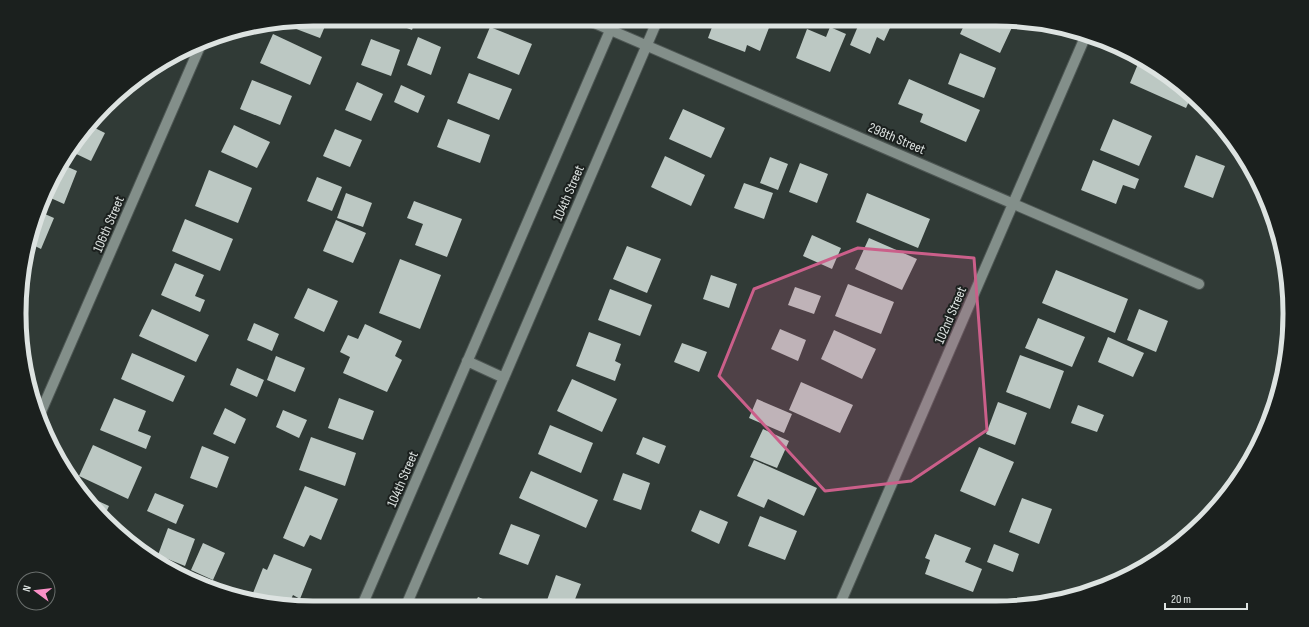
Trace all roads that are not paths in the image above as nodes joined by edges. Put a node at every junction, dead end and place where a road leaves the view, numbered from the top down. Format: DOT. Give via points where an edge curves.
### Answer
graph roads {
  1 [pos="601,26"];
  2 [pos="612,26"];
  3 [pos="655,26"];
  4 [pos="610,30"];
  5 [pos="1084,40"];
  6 [pos="647,46"];
  7 [pos="198,50"];
  8 [pos="1013,204"];
  9 [pos="1199,284"];
  10 [pos="467,362"];
  11 [pos="504,378"];
  12 [pos="42,409"];
  13 [pos="365,601"];
  14 [pos="408,601"];
  15 [pos="841,601"];
  1 -- 4 [label="street, 298th Street"];
  2 -- 4 [label="street, 104th Street"];
  3 -- 6 [label="street, 104th Street"];
  4 -- 6 [label="street, 298th Street"];
  4 -- 10 [label="street, 104th Street"];
  5 -- 8 [label="street, 102nd Street"];
  6 -- 8 [label="street, 298th Street"];
  6 -- 11 [label="street, 104th Street"];
  7 -- 12 [label="street, 106th Street"];
  8 -- 9 [label="street, 298th Street"];
  8 -- 15 [label="street, 102nd Street"];
  10 -- 11 [label="street"];
  10 -- 13 [label="street, 104th Street"];
  11 -- 14 [label="street, 104th Street"];
}
